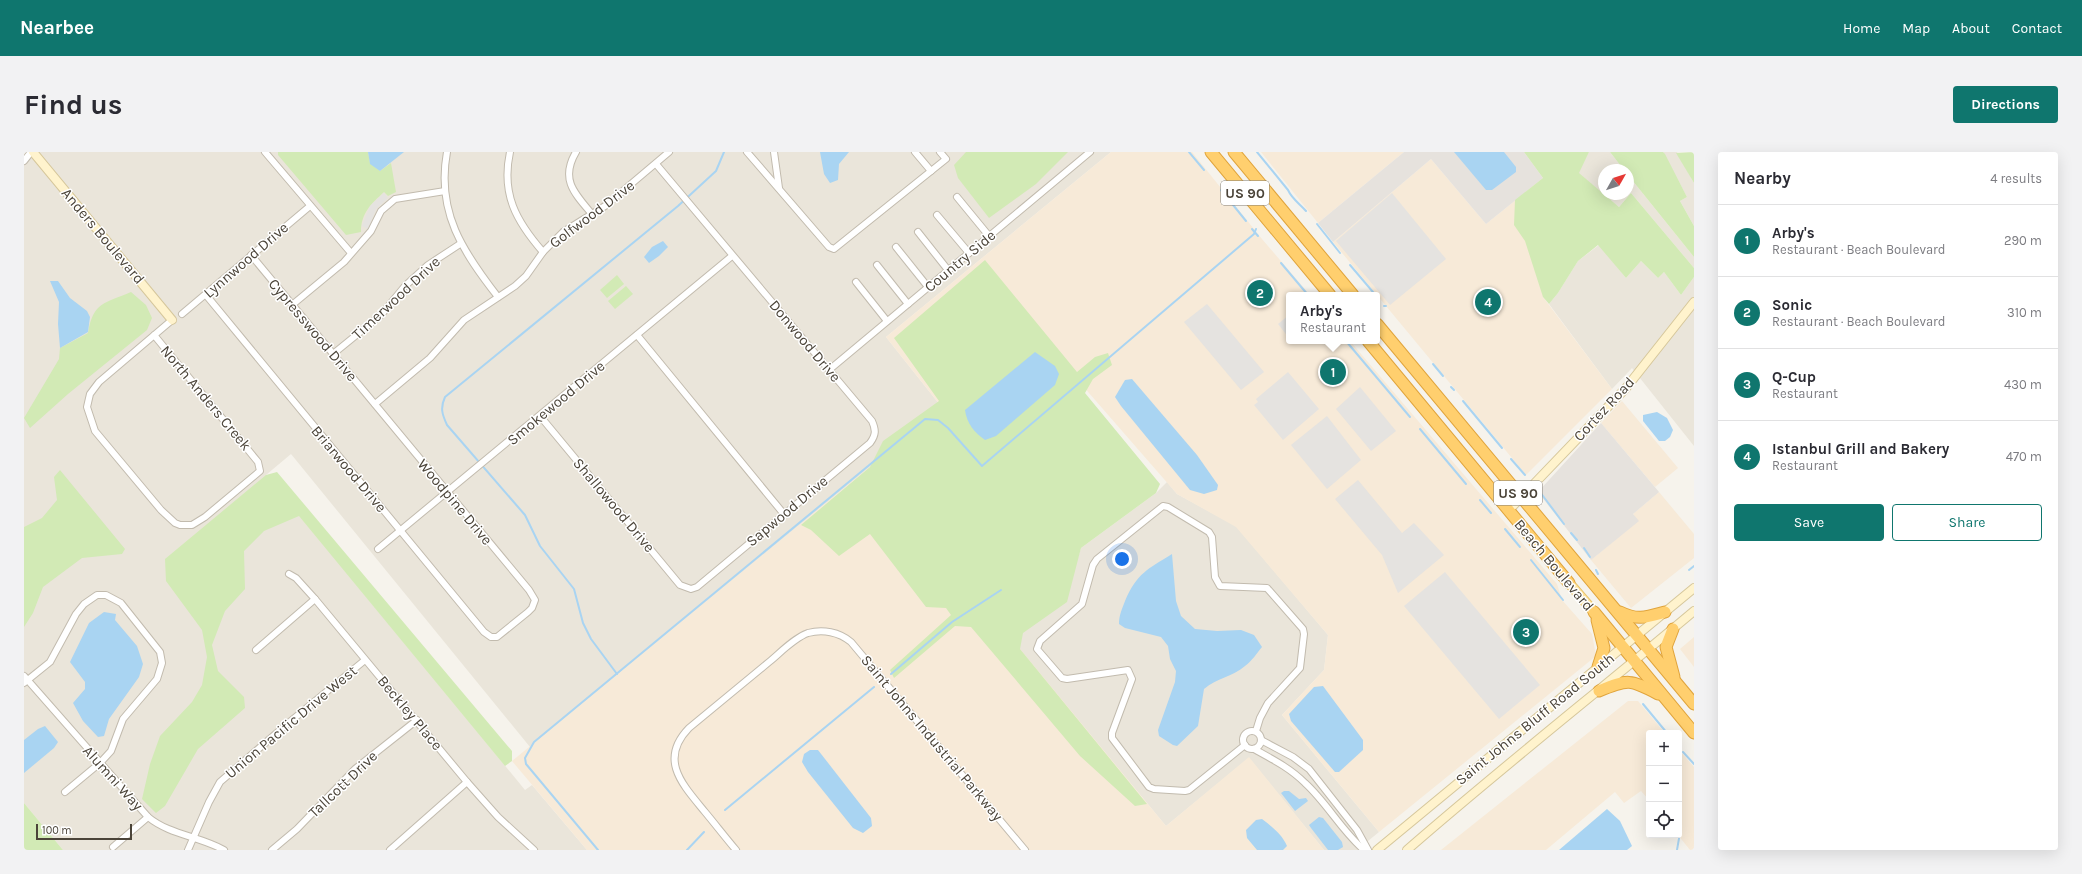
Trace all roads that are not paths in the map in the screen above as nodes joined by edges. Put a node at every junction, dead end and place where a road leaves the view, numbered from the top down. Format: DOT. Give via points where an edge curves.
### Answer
graph roads {
  1 [pos="32,152"];
  2 [pos="265,152"];
  3 [pos="447,152"];
  4 [pos="510,152"];
  5 [pos="576,152"];
  6 [pos="669,152"];
  7 [pos="747,152"];
  8 [pos="774,152"];
  9 [pos="915,152"];
  10 [pos="940,152"];
  11 [pos="1090,152"];
  12 [pos="1211,152"];
  13 [pos="1234,152"];
  14 [pos="24,161"];
  15 [pos="656,164"];
  16 [pos="931,171"];
  17 [pos="780,190"];
  18 [pos="445,191"];
  19 [pos="957,197"];
  20 [pos="310,206"];
  21 [pos="592,214"];
  22 [pos="937,215"];
  23 [pos="918,232"];
  24 [pos="989,236"];
  25 [pos="460,244"];
  26 [pos="896,247"];
  27 [pos="543,252"];
  28 [pos="351,253"];
  29 [pos="969,253"];
  30 [pos="251,255"];
  31 [pos="732,256"];
  32 [pos="877,266"];
  33 [pos="948,270"];
  34 [pos="856,282"];
  35 [pos="928,287"];
  36 [pos="1328,292"];
  37 [pos="1351,292"];
  38 [pos="206,295"];
  39 [pos="498,297"];
  40 [pos="1694,302"];
  41 [pos="908,304"];
  42 [pos="292,305"];
  43 [pos="182,314"];
  44 [pos="172,320"];
  45 [pos="887,321"];
  46 [pos="1380,328"];
  47 [pos="154,335"];
  48 [pos="637,335"];
  49 [pos="1371,344"];
  50 [pos="333,354"];
  51 [pos="829,370"];
  52 [pos="375,404"];
  53 [pos="540,416"];
  54 [pos="875,428"];
  55 [pos="447,492"];
  56 [pos="1521,497"];
  57 [pos="1509,510"];
  58 [pos="784,514"];
  59 [pos="400,530"];
  60 [pos="378,549"];
  61 [pos="289,574"];
  62 [pos="1570,583"];
  63 [pos="1694,588"];
  64 [pos="691,589"];
  65 [pos="315,599"];
  66 [pos="1615,610"];
  67 [pos="1694,611"];
  68 [pos="1594,612"];
  69 [pos="1665,612"];
  70 [pos="1673,629"];
  71 [pos="1636,635"];
  72 [pos="497,637"];
  73 [pos="1623,647"];
  74 [pos="256,650"];
  75 [pos="1648,650"];
  76 [pos="365,660"];
  77 [pos="1635,662"];
  78 [pos="1598,667"];
  79 [pos="25,680"];
  80 [pos="1675,681"];
  81 [pos="1599,691"];
  82 [pos="1664,697"];
  83 [pos="1694,704"];
  84 [pos="417,720"];
  85 [pos="1256,731"];
  86 [pos="1694,733"];
  87 [pos="1261,740"];
  88 [pos="1245,745"];
  89 [pos="1254,748"];
  90 [pos="100,763"];
  91 [pos="467,782"];
  92 [pos="65,792"];
  93 [pos="148,817"];
  94 [pos="194,838"];
  95 [pos="112,847"];
  96 [pos="188,850"];
  97 [pos="224,850"];
  98 [pos="272,850"];
  99 [pos="390,850"];
  100 [pos="534,850"];
  101 [pos="736,850"];
  102 [pos="1025,850"];
  103 [pos="1364,850"];
  104 [pos="1368,850"];
  105 [pos="1377,850"];
  106 [pos="1408,850"];
  1 -- 14 [label="street"];
  1 -- 44 [label="main road, Anders Boulevard"];
  2 -- 20 [label="street"];
  3 -- 18 [label="street"];
  4 -- 27 [label="street" via="507,176 513,208 520,224"];
  5 -- 21 [label="street" via="571,162 569,181 576,196"];
  6 -- 15 [label="street, Golfwood Drive"];
  7 -- 17 [label="street"];
  8 -- 17 [label="street"];
  9 -- 16 [label="street"];
  10 -- 16 [label="street" via="946,159"];
  11 -- 24 [label="street, Country Side"];
  12 -- 36 [label="highway, US 90"];
  13 -- 37 [label="highway, US 90"];
  15 -- 21 [label="street, Golfwood Drive"];
  15 -- 31 [label="street, Donwood Drive"];
  16 -- 17 [label="street" via="834,249 829,247"];
  18 -- 25 [label="street"];
  18 -- 28 [label="street" via="395,199 381,211 371,231"];
  19 -- 24 [label="street"];
  20 -- 28 [label="street"];
  20 -- 30 [label="street, Lynnwood Drive"];
  21 -- 27 [label="street, Golfwood Drive" via="563,232"];
  22 -- 29 [label="street"];
  23 -- 33 [label="street"];
  24 -- 29 [label="street, Country Side"];
  25 -- 39 [label="street"];
  25 -- 50 [label="street, Timerwood Drive" via="428,265 405,286 382,315"];
  26 -- 35 [label="street"];
  27 -- 39 [label="street, Golfwood Drive" via="526,276"];
  28 -- 42 [label="street" via="344,262"];
  29 -- 33 [label="street, Country Side"];
  30 -- 38 [label="street, Lynnwood Drive"];
  30 -- 42 [label="street, Cypresswood Drive"];
  31 -- 48 [label="street, Smokewood Drive"];
  31 -- 51 [label="street, Donwood Drive"];
  32 -- 41 [label="street"];
  33 -- 35 [label="street, Country Side"];
  34 -- 45 [label="street"];
  35 -- 41 [label="street, Country Side"];
  38 -- 43 [label="street, Lynnwood Drive"];
  38 -- 59 [label="street, Briarwood Drive"];
  39 -- 52 [label="street, Golfwood Drive" via="464,320 430,358"];
  40 -- 56 [label="main road, Cortez Road" via="1626,388"];
  41 -- 45 [label="street, Country Side"];
  42 -- 50 [label="street, Cypresswood Drive"];
  44 -- 47 [label="street"];
  45 -- 51 [label="street, Country Side"];
  46 -- 56 [label="highway, US 90"];
  47 -- 47 [label="street, North Anders Creek" via="99,382 87,401 87,407 95,431 161,510 175,523 192,525 260,471 258,462"];
  48 -- 53 [label="street, Smokewood Drive"];
  48 -- 58 [label="street"];
  49 -- 57 [label="highway, Beach Boulevard / US 90"];
  50 -- 52 [label="street, Cypresswood Drive"];
  51 -- 54 [label="street, Donwood Drive"];
  52 -- 55 [label="street, Woodpine Drive"];
  53 -- 55 [label="street, Smokewood Drive"];
  53 -- 64 [label="street, Shallowood Drive" via="680,585"];
  54 -- 58 [label="street, Sapwood Drive" via="870,443"];
  55 -- 59 [label="street, Smokewood Drive"];
  55 -- 72 [label="street, Woodpine Drive" via="535,600 528,612"];
  56 -- 57 [label="main road, Cortez Road"];
  56 -- 66 [label="highway, US 90"];
  57 -- 62 [label="highway, Beach Boulevard / US 90"];
  58 -- 64 [label="street, Sapwood Drive" via="697,587"];
  59 -- 60 [label="street, Smokewood Drive"];
  59 -- 72 [label="street, Briarwood Drive" via="484,632 491,637"];
  61 -- 65 [label="street, Beckley Place"];
  62 -- 68 [label="main road, Beach Boulevard / US 90"];
  63 -- 69 [label="main road, Saint Johns Bluff Road South"];
  65 -- 74 [label="street"];
  65 -- 76 [label="street, Beckley Place"];
  66 -- 69 [label="highway" via="1631,618"];
  66 -- 71 [label="highway, US 90"];
  67 -- 70 [label="main road, Saint Johns Bluff Road South"];
  68 -- 73 [label="highway, Beach Boulevard / US 90"];
  68 -- 78 [label="highway" via="1604,648"];
  69 -- 71 [label="main road, Saint Johns Bluff Road South"];
  70 -- 75 [label="main road, Saint Johns Bluff Road South"];
  70 -- 80 [label="highway" via="1666,647"];
  71 -- 73 [label="main road, Saint Johns Bluff Road South"];
  71 -- 75 [label="highway, US 90"];
  73 -- 77 [label="highway, Beach Boulevard / US 90"];
  73 -- 78 [label="main road, Saint Johns Bluff Road South"];
  75 -- 77 [label="main road, Saint Johns Bluff Road South"];
  75 -- 80 [label="highway, US 90"];
  76 -- 84 [label="street, Beckley Place"];
  76 -- 94 [label="street, Union Pacific Drive West" via="220,782"];
  77 -- 81 [label="main road, Saint Johns Bluff Road South"];
  77 -- 82 [label="highway, Beach Boulevard / US 90"];
  78 -- 105 [label="main road, Saint Johns Bluff Road South"];
  79 -- 90 [label="street, Alumni Way"];
  79 -- 90 [label="street" via="50,662 76,614 84,604 97,595 115,598 129,611 154,642 160,652 162,663 157,679 123,719 114,747"];
  80 -- 83 [label="highway, US 90"];
  81 -- 82 [label="highway" via="1620,682 1630,681"];
  81 -- 106 [label="main road, Saint Johns Bluff Road South" via="1509,762"];
  82 -- 86 [label="highway, Beach Boulevard / US 90"];
  84 -- 91 [label="street, Beckley Place"];
  84 -- 98 [label="street, Tallcott Drive" via="355,770 297,829"];
  85 -- 87 [label="street"];
  85 -- 88 [label="street" via="1245,734"];
  85 -- 88 [label="street" via="1268,703 1300,668 1303,629 1267,588 1220,586 1215,577 1212,537 1209,532 1163,506 1098,559 1093,565 1082,604 1040,641 1037,649 1062,678 1128,670 1132,679 1112,738 1149,787 1189,790"];
  87 -- 89 [label="street" via="1259,746"];
  87 -- 104 [label="street" via="1309,769 1357,830"];
  88 -- 89 [label="street"];
  89 -- 103 [label="street" via="1289,769 1306,783 1354,842"];
  90 -- 92 [label="street"];
  90 -- 93 [label="street, Alumni Way"];
  91 -- 99 [label="street"];
  91 -- 100 [label="street, Beckley Place" via="498,817"];
  93 -- 94 [label="street, Alumni Way" via="168,830"];
  93 -- 95 [label="street"];
  94 -- 96 [label="street, Union Pacific Drive West"];
  94 -- 97 [label="street, Alumni Way"];
  101 -- 102 [label="street, Saint Johns Industrial Parkway" via="679,779 674,759 678,743 689,728 782,651 808,633 833,632 847,638 859,650"];
}
